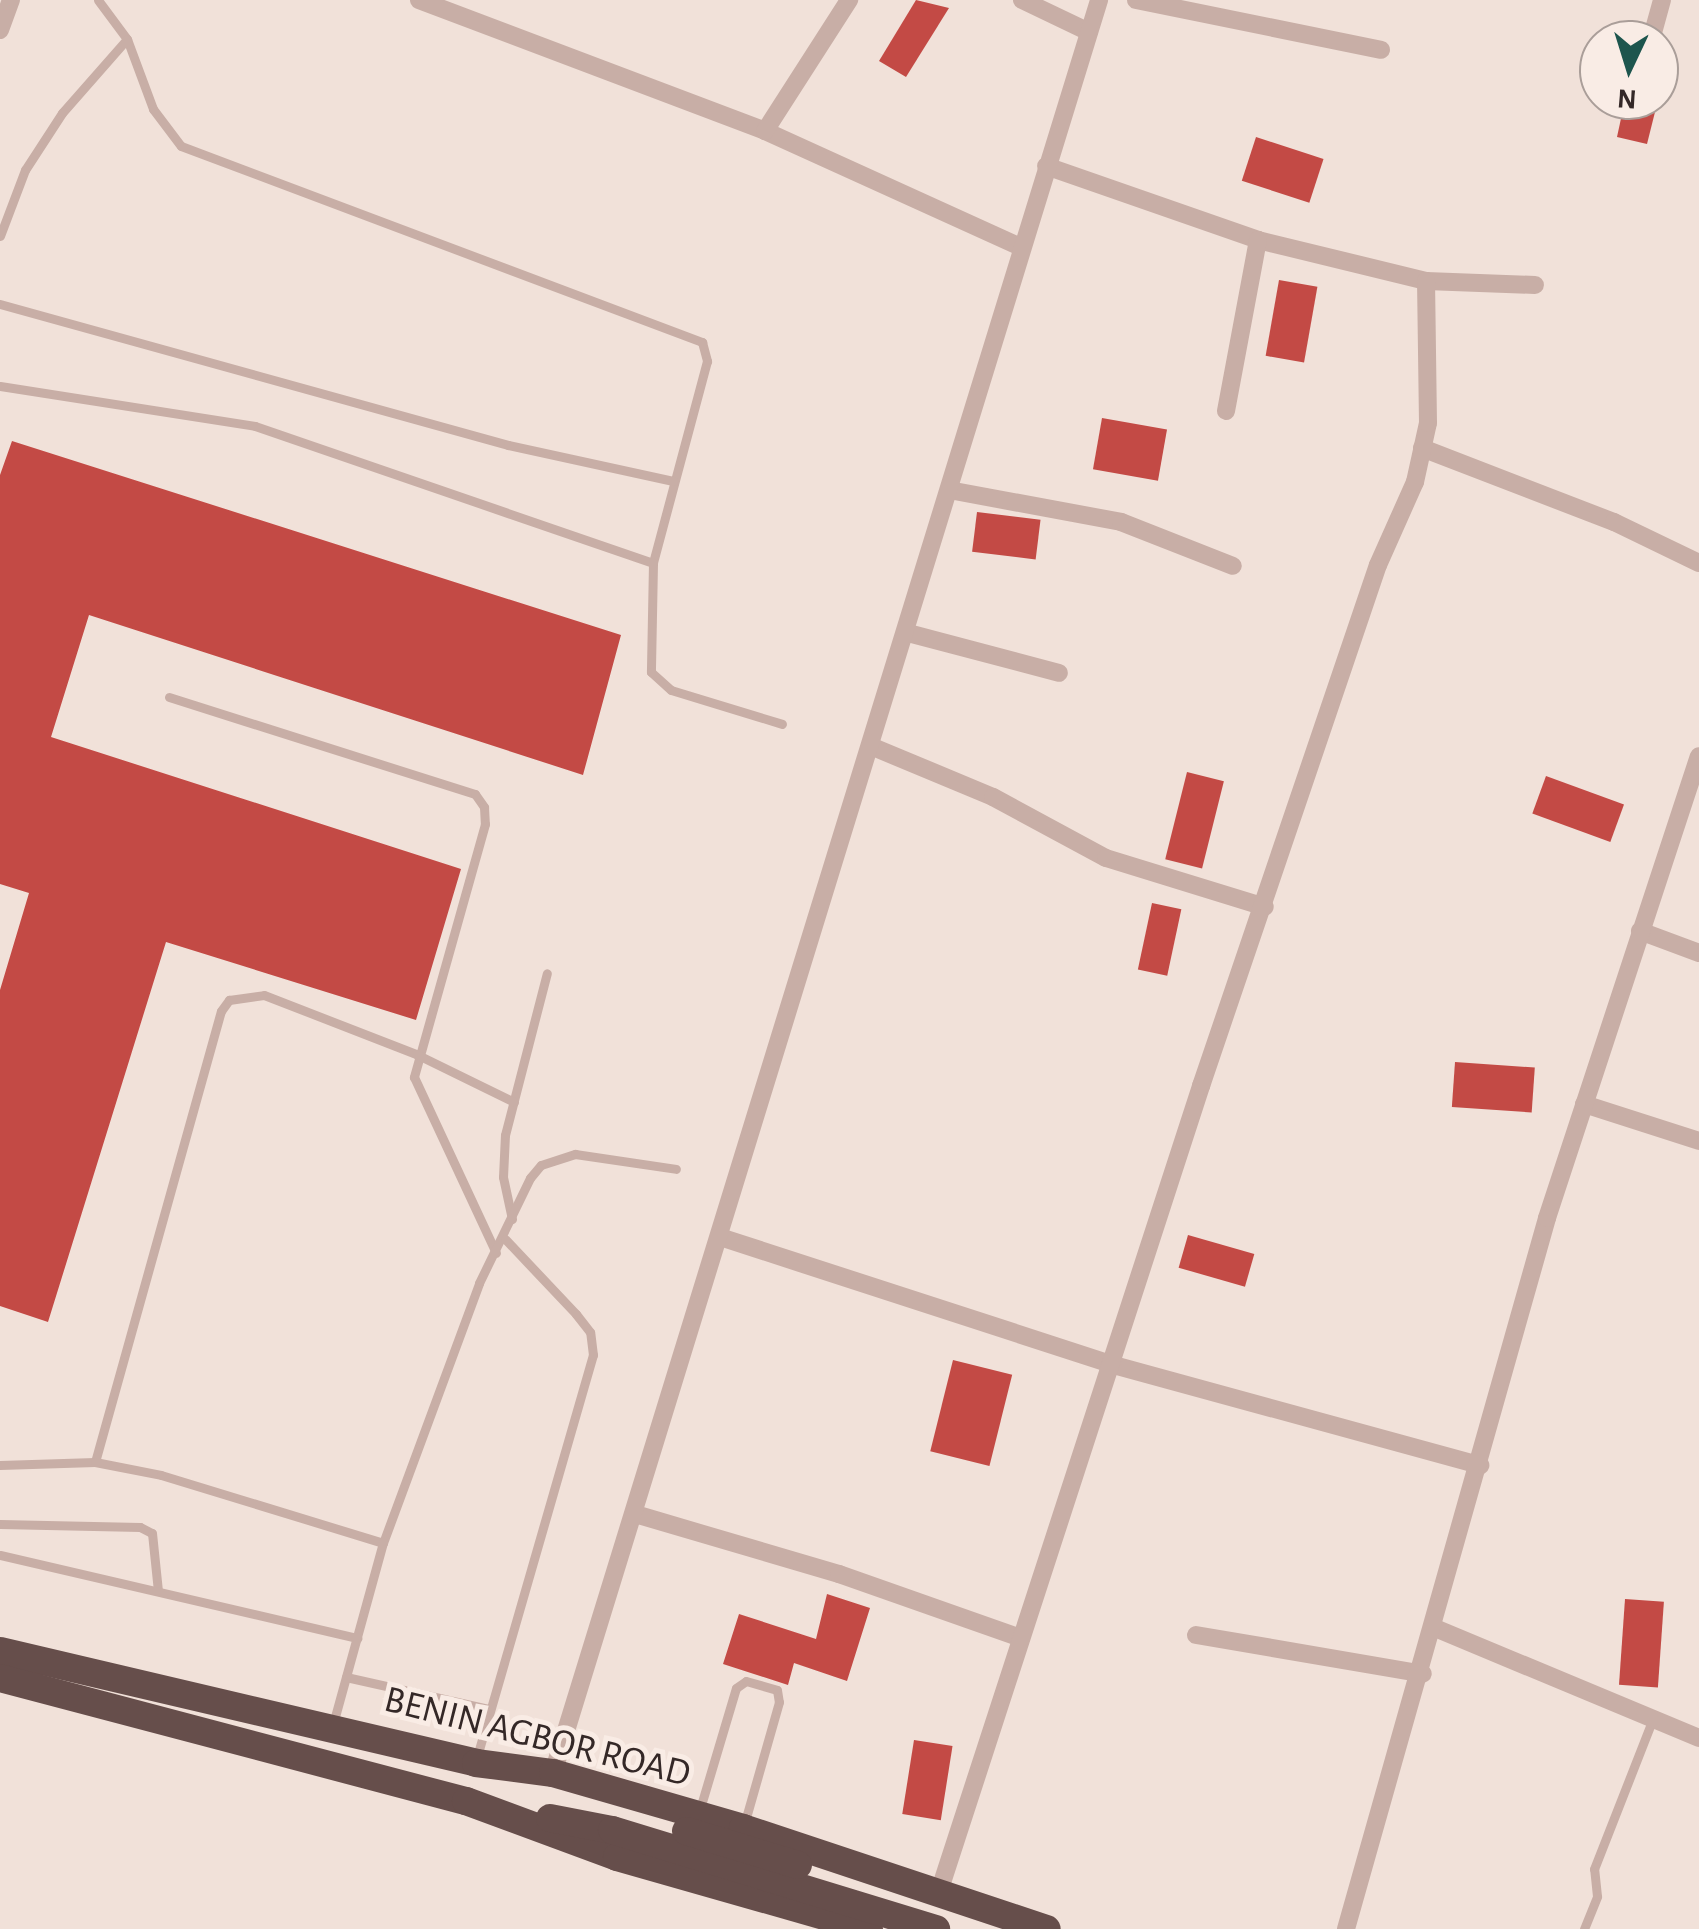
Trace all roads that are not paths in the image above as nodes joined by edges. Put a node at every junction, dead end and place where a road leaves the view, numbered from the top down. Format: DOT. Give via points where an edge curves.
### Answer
graph roads {
  1 [pos="11,0"];
  2 [pos="98,0"];
  3 [pos="419,0"];
  4 [pos="849,0"];
  5 [pos="1022,0"];
  6 [pos="1099,0"];
  7 [pos="1136,0"];
  8 [pos="0,30"];
  9 [pos="1089,32"];
  10 [pos="127,39"];
  11 [pos="1381,50"];
  12 [pos="765,131"];
  13 [pos="1046,166"];
  14 [pos="0,236"];
  15 [pos="1258,240"];
  16 [pos="1021,246"];
  17 [pos="1426,280"];
  18 [pos="1535,285"];
  19 [pos="0,304"];
  20 [pos="0,386"];
  21 [pos="1226,411"];
  22 [pos="1422,448"];
  23 [pos="673,481"];
  24 [pos="949,490"];
  25 [pos="1697,557"];
  26 [pos="653,563"];
  27 [pos="1232,566"];
  28 [pos="908,633"];
  29 [pos="1059,672"];
  30 [pos="169,697"];
  31 [pos="782,724"];
  32 [pos="872,747"];
  33 [pos="1699,756"];
  34 [pos="1265,906"];
  35 [pos="1640,931"];
  36 [pos="1699,954"];
  37 [pos="547,973"];
  38 [pos="416,1054"];
  39 [pos="514,1102"];
  40 [pos="1584,1104"];
  41 [pos="1699,1141"];
  42 [pos="676,1169"];
  43 [pos="512,1222"];
  44 [pos="720,1237"];
  45 [pos="505,1239"];
  46 [pos="496,1253"];
  47 [pos="1110,1364"];
  48 [pos="95,1462"];
  49 [pos="0,1465"];
  50 [pos="1480,1465"];
  51 [pos="635,1514"];
  52 [pos="0,1524"];
  53 [pos="383,1543"];
  54 [pos="0,1555"];
  55 [pos="158,1592"];
  56 [pos="1436,1628"];
  57 [pos="1196,1635"];
  58 [pos="357,1638"];
  59 [pos="1021,1638"];
  60 [pos="0,1651"];
  61 [pos="1422,1674"];
  62 [pos="0,1678"];
  63 [pos="346,1678"];
  64 [pos="489,1709"];
  65 [pos="1652,1721"];
  66 [pos="332,1726"];
  67 [pos="1699,1738"];
  68 [pos="476,1763"];
  69 [pos="553,1774"];
  70 [pos="466,1801"];
  71 [pos="698,1815"];
  72 [pos="744,1828"];
  73 [pos="939,1892"];
  74 [pos="947,1922"];
  75 [pos="835,1924"];
  76 [pos="870,1929"];
  77 [pos="989,1929"];
  78 [pos="1047,1929"];
  79 [pos="1346,1929"];
  80 [pos="1584,1929"];
  1 -- 8 [label="street"];
  2 -- 10 [label="lane"];
  3 -- 12 [label="street"];
  4 -- 12 [label="street"];
  5 -- 9 [label="street"];
  6 -- 9 [label="street"];
  7 -- 11 [label="street"];
  9 -- 13 [label="street"];
  10 -- 14 [label="lane" via="62,113 24,170"];
  10 -- 23 [label="lane" via="152,109 181,146 702,342 706,361"];
  12 -- 16 [label="street"];
  13 -- 15 [label="street"];
  13 -- 16 [label="street"];
  15 -- 17 [label="street"];
  15 -- 21 [label="street"];
  16 -- 24 [label="street"];
  17 -- 18 [label="street"];
  17 -- 22 [label="street"];
  19 -- 23 [label="lane" via="489,440"];
  20 -- 26 [label="lane" via="255,426"];
  22 -- 25 [label="street"];
  22 -- 34 [label="street"];
  23 -- 26 [label="lane"];
  24 -- 27 [label="street" via="1109,518"];
  24 -- 28 [label="street"];
  26 -- 31 [label="lane" via="651,672 670,690"];
  28 -- 29 [label="street"];
  28 -- 32 [label="street"];
  30 -- 38 [label="lane" via="475,794 485,824"];
  32 -- 34 [label="street" via="993,797 1106,858"];
  32 -- 44 [label="street"];
  33 -- 35 [label="street"];
  34 -- 47 [label="street"];
  35 -- 36 [label="street"];
  35 -- 40 [label="street"];
  37 -- 39 [label="lane"];
  38 -- 39 [label="lane"];
  38 -- 46 [label="lane" via="419,1093"];
  38 -- 48 [label="lane" via="264,995 243,994 220,1011"];
  39 -- 43 [label="lane" via="502,1156"];
  40 -- 41 [label="street"];
  40 -- 50 [label="street"];
  42 -- 43 [label="lane" via="591,1154 557,1157 530,1178"];
  43 -- 45 [label="lane"];
  44 -- 47 [label="street"];
  44 -- 51 [label="street"];
  45 -- 46 [label="lane"];
  45 -- 64 [label="lane" via="590,1332 593,1355"];
  46 -- 53 [label="lane"];
  47 -- 50 [label="street"];
  47 -- 59 [label="street"];
  48 -- 49 [label="lane"];
  48 -- 53 [label="lane" via="161,1475"];
  50 -- 56 [label="street"];
  51 -- 59 [label="street" via="840,1574"];
  51 -- 69 [label="street"];
  52 -- 55 [label="lane" via="140,1527 152,1533"];
  53 -- 58 [label="lane"];
  54 -- 55 [label="lane"];
  55 -- 58 [label="lane"];
  56 -- 61 [label="street"];
  56 -- 65 [label="street"];
  57 -- 61 [label="street"];
  58 -- 63 [label="lane"];
  59 -- 73 [label="street"];
  60 -- 66 [label="highway, BENIN AGBOR ROAD"];
  61 -- 79 [label="street"];
  62 -- 70 [label="highway, BENIN AGBOR ROAD"];
  63 -- 64 [label="lane"];
  63 -- 66 [label="lane"];
  64 -- 68 [label="lane"];
  65 -- 67 [label="street"];
  65 -- 80 [label="lane" via="1594,1869 1597,1896"];
  66 -- 68 [label="highway, BENIN AGBOR ROAD"];
  68 -- 69 [label="highway, BENIN AGBOR ROAD"];
  68 -- 74 [label="highway"];
  69 -- 71 [label="highway, BENIN AGBOR ROAD"];
  70 -- 74 [label="highway" via="612,1830"];
  70 -- 75 [label="highway, BENIN AGBOR ROAD" via="617,1857"];
  71 -- 72 [label="highway, BENIN AGBOR ROAD"];
  71 -- 72 [label="lane" via="736,1688 746,1681 780,1696"];
  72 -- 73 [label="highway, BENIN AGBOR ROAD"];
  73 -- 78 [label="highway, BENIN AGBOR ROAD"];
  74 -- 77 [label="highway"];
  75 -- 76 [label="highway, BENIN AGBOR ROAD"];
}
